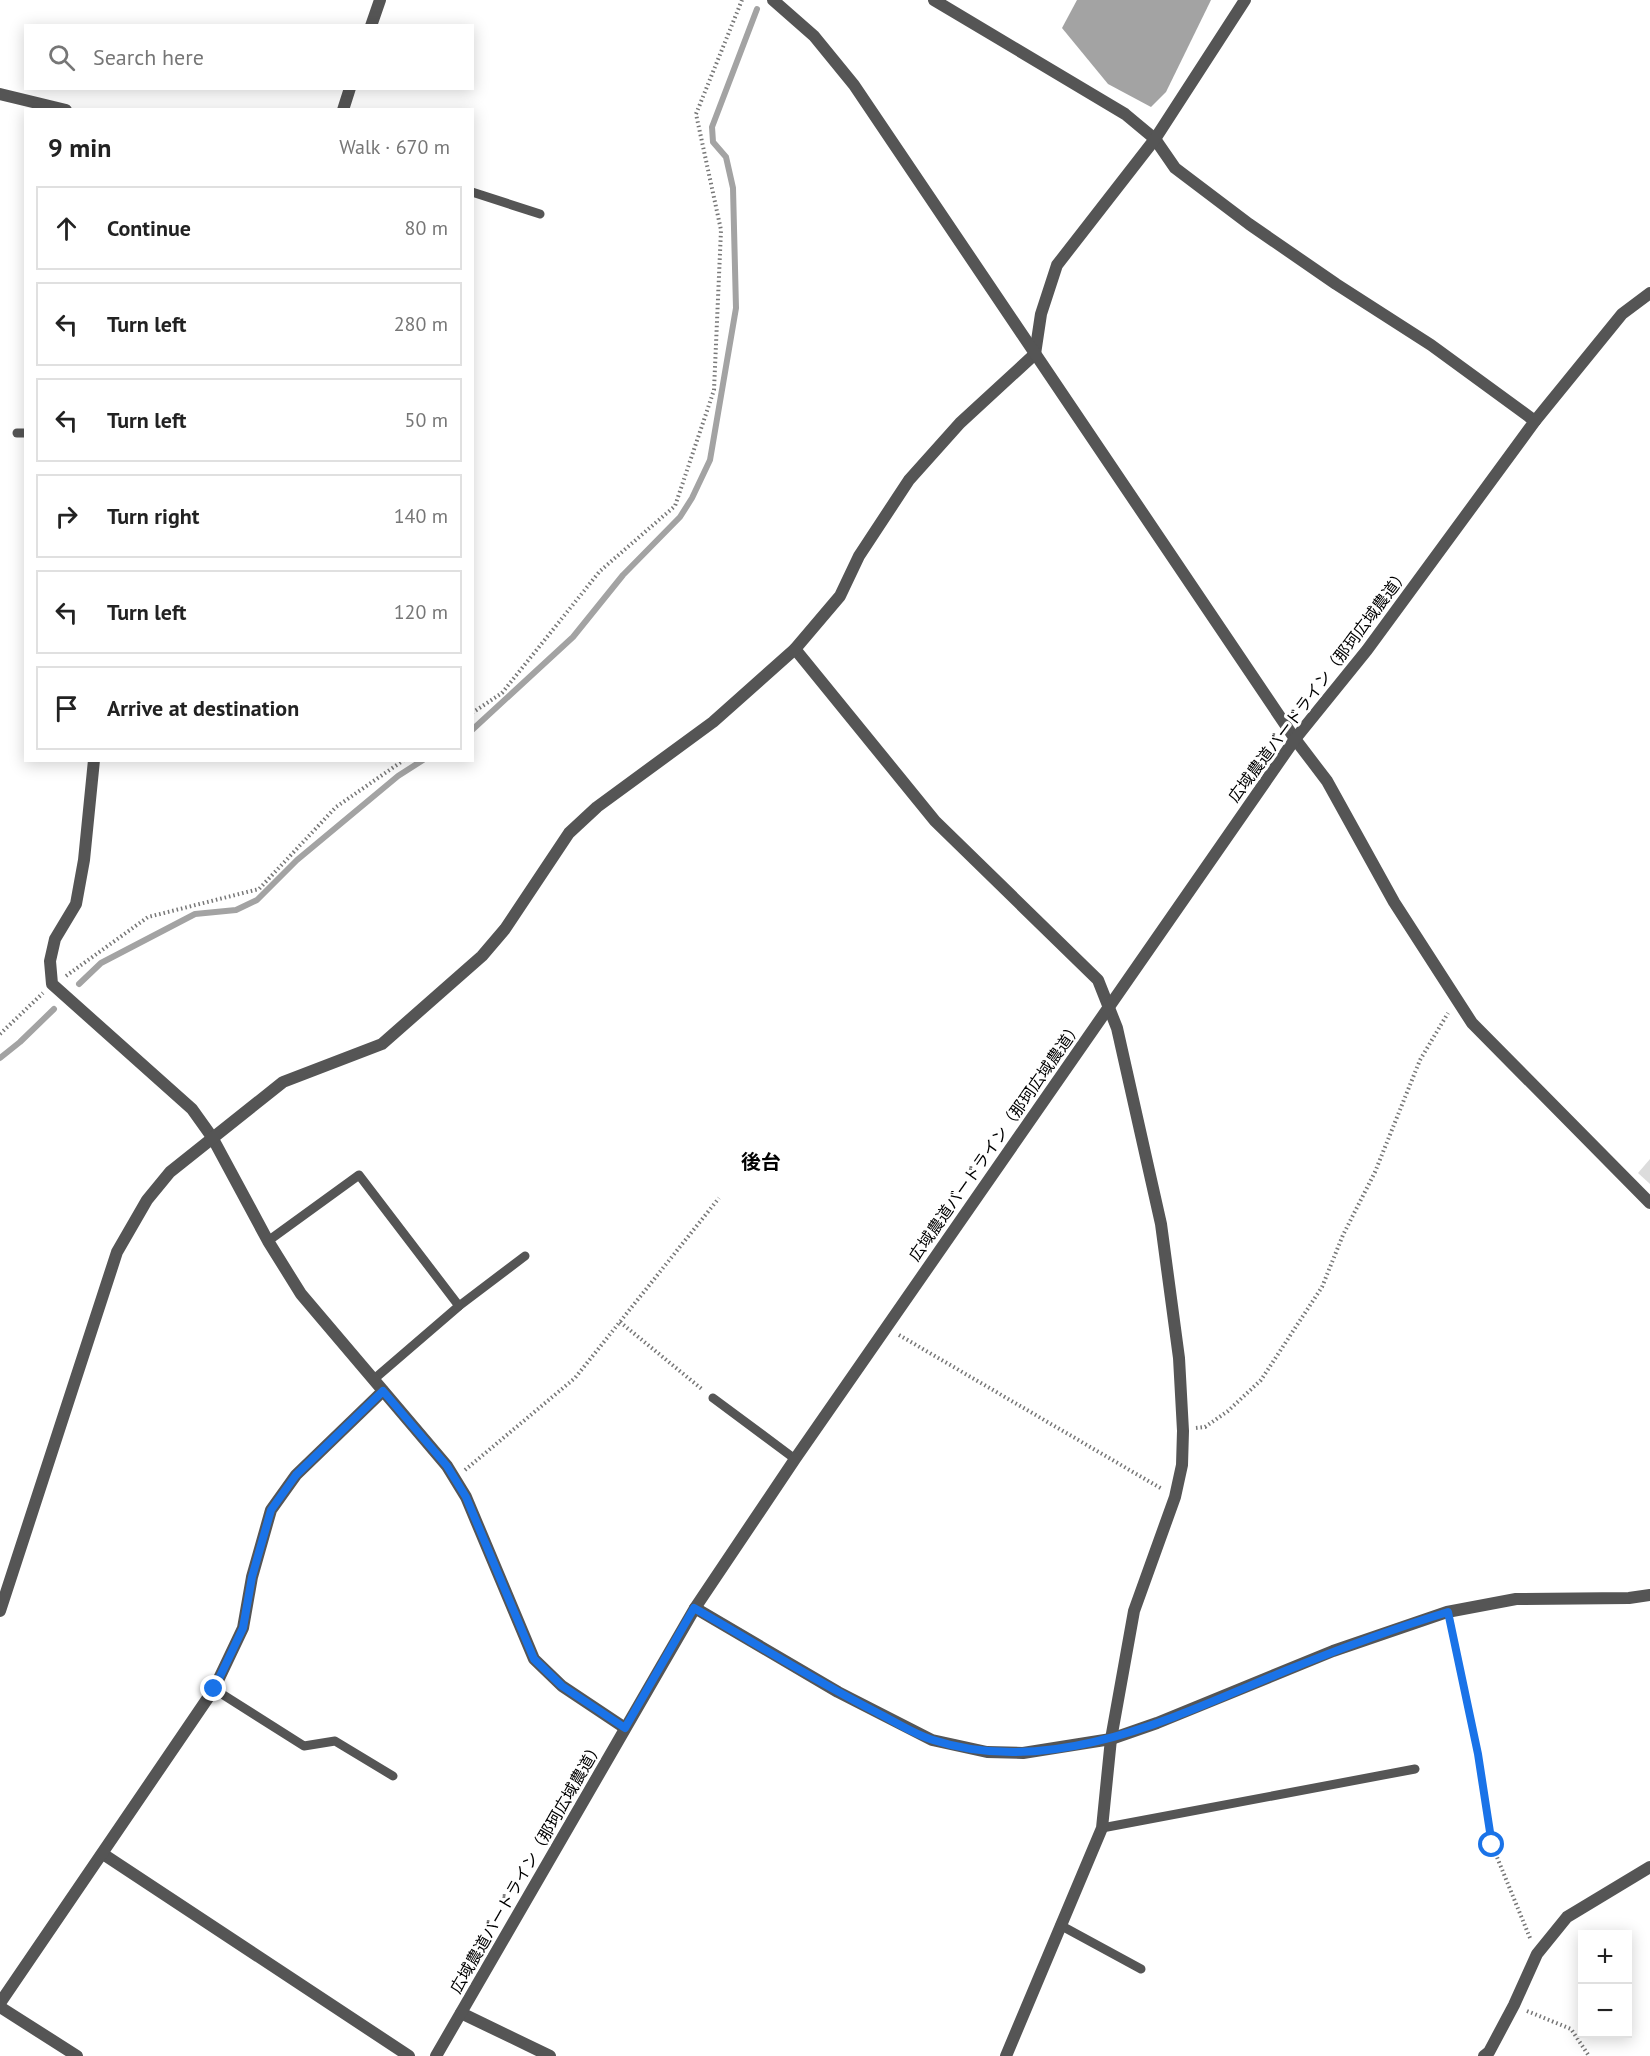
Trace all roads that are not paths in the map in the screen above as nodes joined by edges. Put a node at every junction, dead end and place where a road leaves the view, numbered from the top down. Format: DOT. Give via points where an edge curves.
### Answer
graph roads {
  1 [pos="380,0"];
  2 [pos="773,0"];
  3 [pos="934,0"];
  4 [pos="1245,0"];
  5 [pos="372,24"];
  6 [pos="349,90"];
  7 [pos="0,94"];
  8 [pos="58,108"];
  9 [pos="344,108"];
  10 [pos="1155,139"];
  11 [pos="474,193"];
  12 [pos="540,214"];
  13 [pos="1650,293"];
  14 [pos="1035,354"];
  15 [pos="1535,421"];
  16 [pos="795,649"];
  17 [pos="1295,739"];
  18 [pos="94,762"];
  19 [pos="1107,1007"];
  20 [pos="212,1137"];
  21 [pos="1650,1203"];
  22 [pos="268,1241"];
  23 [pos="525,1256"];
  24 [pos="459,1306"];
  25 [pos="373,1380"];
  26 [pos="383,1391"];
  27 [pos="712,1398"];
  28 [pos="795,1459"];
  29 [pos="1650,1594"];
  30 [pos="694,1608"];
  31 [pos="0,1611"];
  32 [pos="214,1689"];
  33 [pos="625,1728"];
  34 [pos="1111,1739"];
  35 [pos="1415,1769"];
  36 [pos="393,1776"];
  37 [pos="1102,1828"];
  38 [pos="103,1854"];
  39 [pos="1650,1867"];
  40 [pos="1060,1924"];
  41 [pos="1140,1969"];
  42 [pos="0,2005"];
  43 [pos="460,2013"];
  44 [pos="1008,2055"];
  45 [pos="77,2056"];
  46 [pos="409,2056"];
  47 [pos="436,2056"];
  48 [pos="550,2056"];
  49 [pos="1484,2056"];
  1 -- 5 [label="street"];
  2 -- 14 [label="street" via="814,36 854,85"];
  3 -- 10 [label="street" via="1125,114"];
  4 -- 10 [label="street"];
  6 -- 9 [label="street"];
  7 -- 8 [label="street"];
  10 -- 14 [label="street" via="1057,265 1041,314"];
  10 -- 15 [label="street" via="1175,168 1249,224 1431,345"];
  11 -- 12 [label="lane"];
  13 -- 15 [label="street, 広域農道バードライン（那珂広域農道）" via="1622,314"];
  14 -- 16 [label="street" via="960,423 909,480 859,556 840,596"];
  14 -- 17 [label="street"];
  15 -- 17 [label="street, 広域農道バードライン（那珂広域農道）" via="1367,650"];
  16 -- 19 [label="street" via="935,821 1098,980"];
  16 -- 20 [label="street" via="713,722 569,832 482,956 382,1044 283,1082"];
  17 -- 19 [label="street, 広域農道バードライン（那珂広域農道）"];
  17 -- 21 [label="street" via="1327,781 1394,902 1472,1023"];
  18 -- 20 [label="street" via="76,904 55,939 50,961 56,982 192,1109"];
  19 -- 28 [label="street, 広域農道バードライン（那珂広域農道）"];
  19 -- 34 [label="street" via="1117,1028 1161,1224 1179,1358 1183,1431 1176,1497 1134,1611"];
  20 -- 22 [label="street"];
  20 -- 31 [label="street" via="170,1172 147,1200 117,1252"];
  22 -- 24 [label="lane" via="359,1175"];
  22 -- 25 [label="street" via="301,1294"];
  23 -- 24 [label="lane"];
  24 -- 25 [label="lane"];
  25 -- 26 [label="street"];
  26 -- 32 [label="street" via="296,1475 271,1510 252,1577 243,1628"];
  26 -- 33 [label="street" via="447,1466 466,1497 534,1659 562,1686"];
  27 -- 28 [label="lane"];
  28 -- 30 [label="street, 広域農道バードライン（那珂広域農道）"];
  29 -- 34 [label="street" via="1629,1598 1516,1599 1448,1612 1333,1651"];
  30 -- 33 [label="street, 広域農道バードライン（那珂広域農道）"];
  30 -- 34 [label="street" via="838,1692 932,1740 987,1752 1023,1753"];
  32 -- 36 [label="lane" via="304,1746 335,1741"];
  32 -- 38 [label="street"];
  33 -- 43 [label="street, 広域農道バードライン（那珂広域農道）"];
  34 -- 37 [label="street"];
  35 -- 37 [label="lane"];
  37 -- 40 [label="street"];
  38 -- 42 [label="street"];
  38 -- 46 [label="street"];
  39 -- 49 [label="street" via="1567,1917 1537,1953 1514,2005"];
  40 -- 41 [label="lane"];
  40 -- 44 [label="street"];
  42 -- 45 [label="street"];
  43 -- 47 [label="street, 広域農道バードライン（那珂広域農道）"];
  43 -- 48 [label="street"];
}
